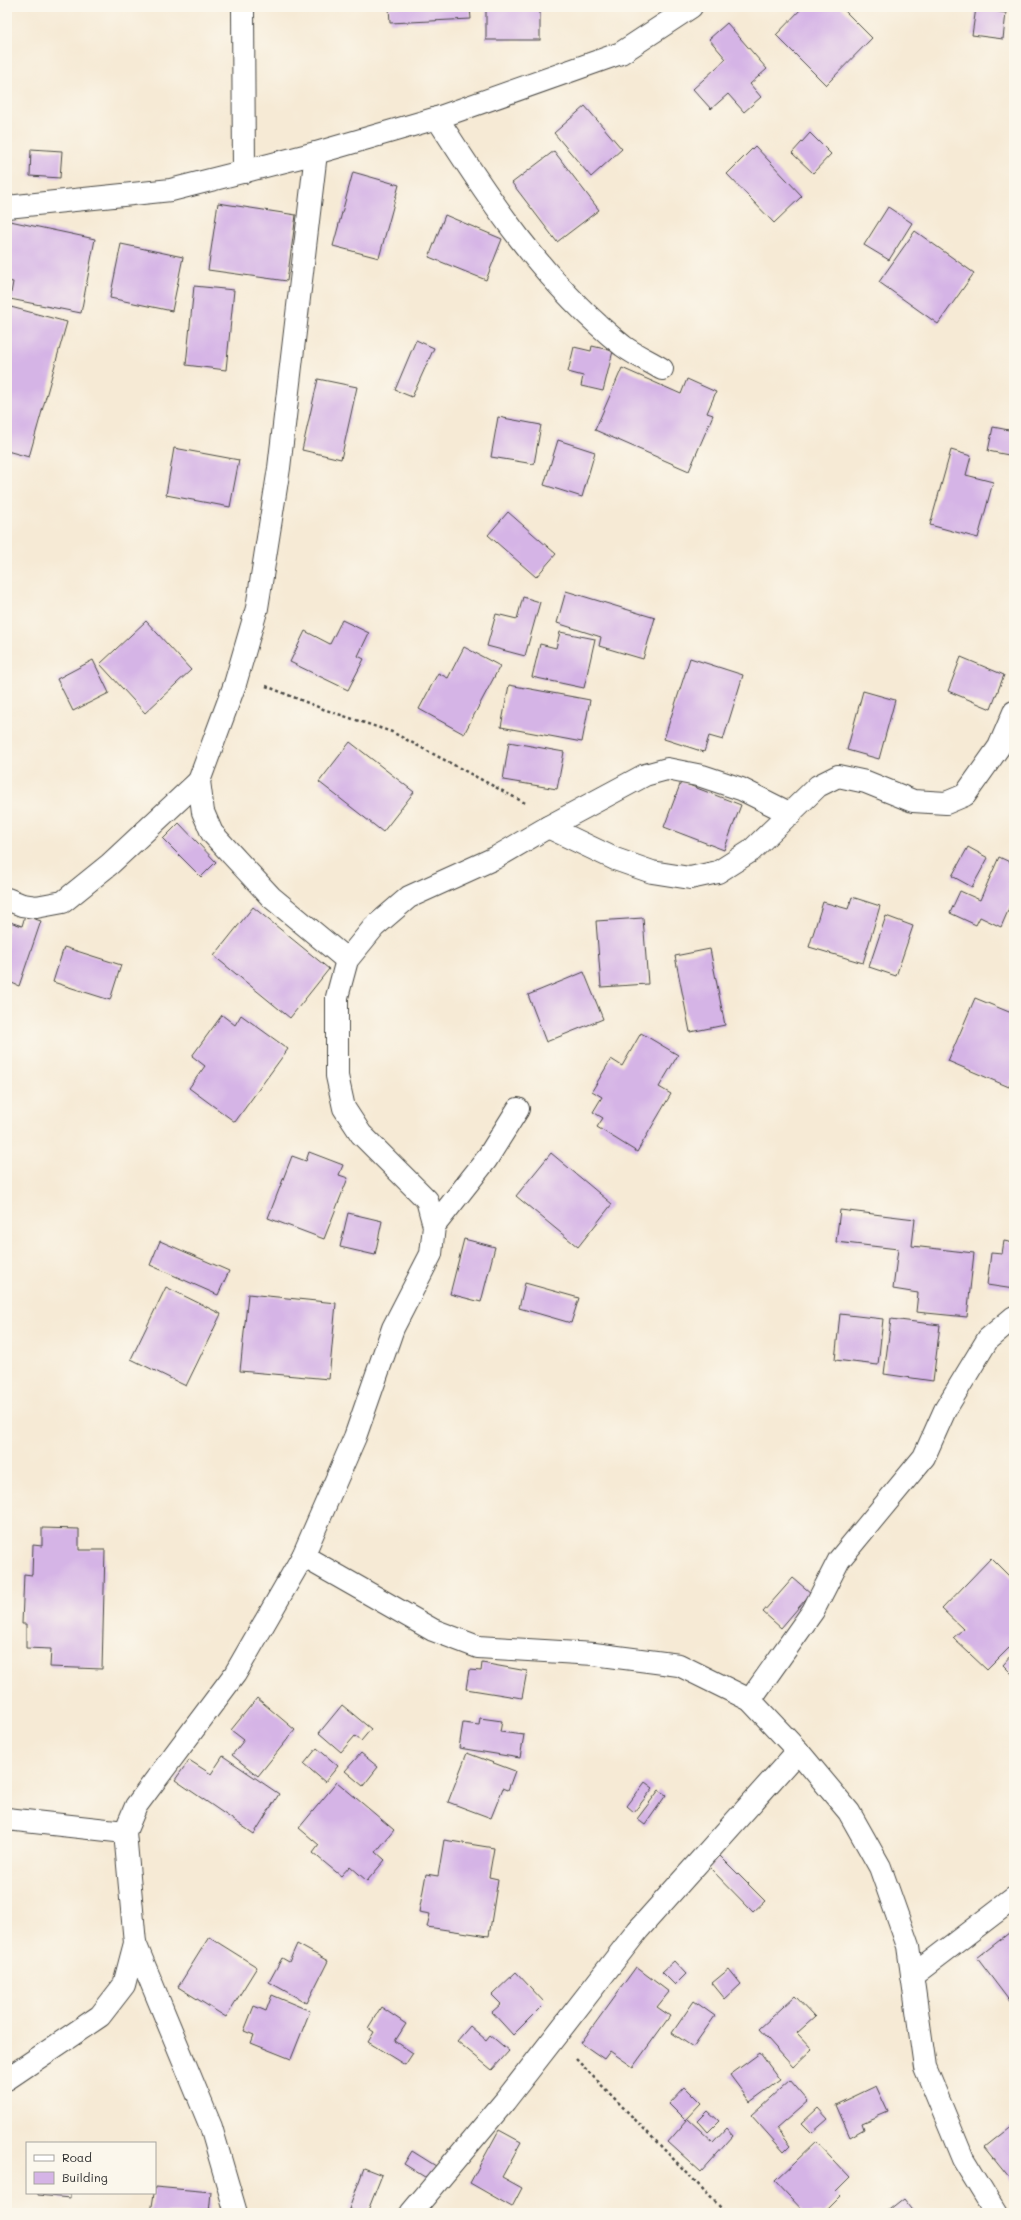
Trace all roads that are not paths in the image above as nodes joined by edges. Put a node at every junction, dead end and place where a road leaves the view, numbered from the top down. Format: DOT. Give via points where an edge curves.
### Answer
graph roads {
  1 [pos="244,7"];
  2 [pos="691,7"];
  3 [pos="437,118"];
  4 [pos="316,153"];
  5 [pos="244,172"];
  6 [pos="7,207"];
  7 [pos="662,369"];
  8 [pos="1014,712"];
  9 [pos="1006,750"];
  10 [pos="199,781"];
  11 [pos="791,814"];
  12 [pos="554,824"];
  13 [pos="7,899"];
  14 [pos="347,960"];
  15 [pos="518,1109"];
  16 [pos="434,1226"];
  17 [pos="1014,1317"];
  18 [pos="303,1556"];
  19 [pos="750,1700"];
  20 [pos="798,1751"];
  21 [pos="7,1819"];
  22 [pos="125,1832"];
  23 [pos="1014,1898"];
  24 [pos="135,1942"];
  25 [pos="912,1976"];
  26 [pos="7,2079"];
  27 [pos="236,2213"];
  28 [pos="410,2213"];
  29 [pos="996,2213"];
  1 -- 5 [label="street"];
  2 -- 3 [label="street" via="621,53"];
  3 -- 4 [label="street"];
  3 -- 7 [label="street" via="489,199 536,260 589,317 624,347"];
  4 -- 5 [label="street"];
  4 -- 10 [label="street" via="279,468 257,608 238,675"];
  5 -- 6 [label="street" via="171,190"];
  8 -- 9 [label="street"];
  9 -- 11 [label="street" via="965,795 946,803 913,801 866,782 838,776 818,786"];
  10 -- 13 [label="street" via="110,864 63,902 36,907"];
  10 -- 14 [label="street" via="203,812 212,833 272,897"];
  11 -- 12 [label="street" via="741,790 702,776 668,769 645,775"];
  11 -- 12 [label="street" via="750,851 718,872 690,878 652,872 615,859"];
  12 -- 14 [label="street" via="495,858 409,897 374,927"];
  14 -- 16 [label="street" via="337,998 337,1076 344,1108 361,1134 427,1200"];
  15 -- 16 [label="street" via="486,1160"];
  16 -- 18 [label="street" via="431,1254 393,1328 355,1437"];
  17 -- 19 [label="street" via="988,1339 945,1410 924,1457 839,1560 813,1610"];
  18 -- 19 [label="street" via="433,1630 478,1647 594,1654 679,1665"];
  18 -- 22 [label="street" via="235,1674 136,1806"];
  19 -- 20 [label="street"];
  20 -- 25 [label="street" via="849,1812 880,1867 908,1946"];
  20 -- 28 [label="street" via="638,1930 505,2100"];
  21 -- 22 [label="street"];
  22 -- 24 [label="street"];
  23 -- 25 [label="street"];
  24 -- 26 [label="street" via="124,1985 100,2016"];
  24 -- 27 [label="street" via="211,2127"];
  25 -- 29 [label="street" via="925,2067 963,2159"];
}
